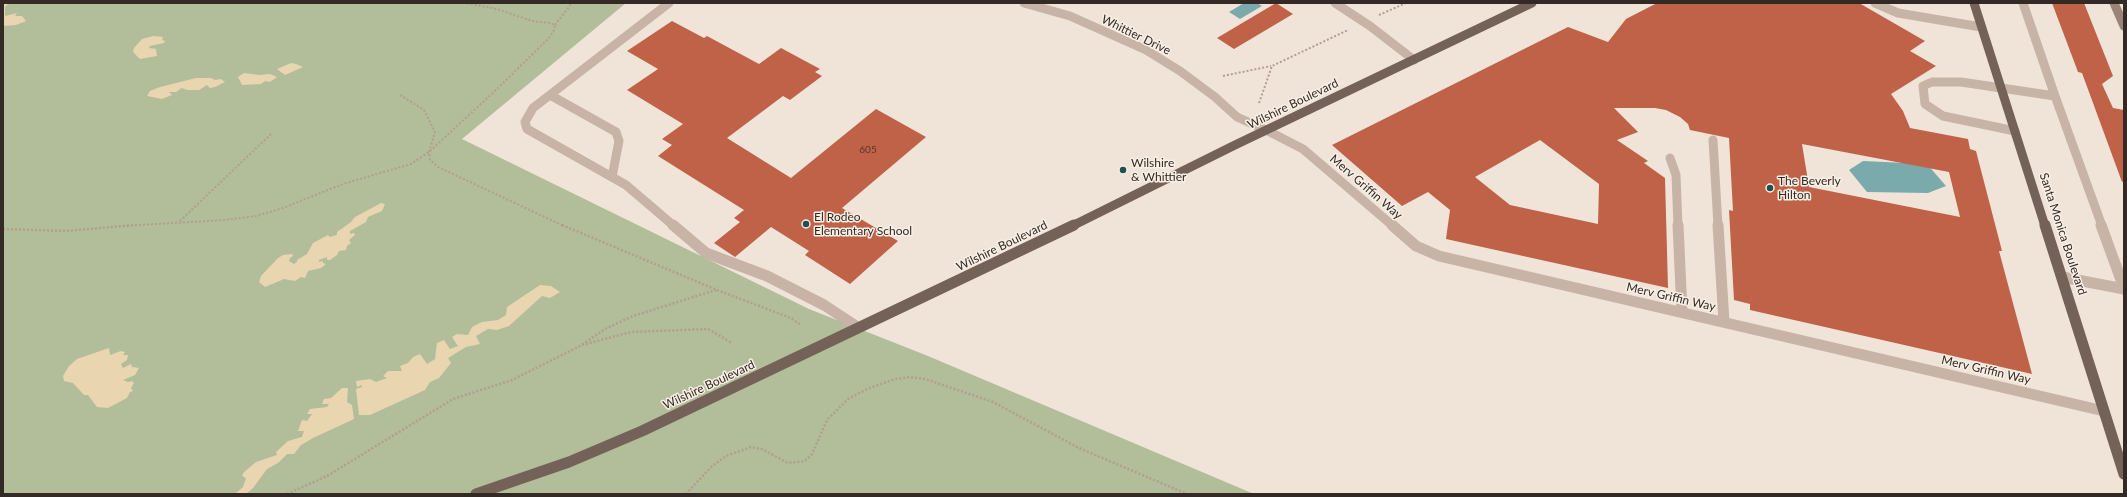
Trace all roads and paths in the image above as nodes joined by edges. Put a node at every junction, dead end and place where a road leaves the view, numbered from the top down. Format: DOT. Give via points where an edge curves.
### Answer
graph roads {
  1 [pos="466,3"];
  2 [pos="572,3"];
  3 [pos="668,3"];
  4 [pos="1024,3"];
  5 [pos="1335,3"];
  6 [pos="1406,3"];
  7 [pos="1532,3"];
  8 [pos="1875,3"];
  9 [pos="1974,3"];
  10 [pos="2023,3"];
  11 [pos="2114,3"];
  12 [pos="1374,18"];
  13 [pos="555,25"];
  14 [pos="2124,26"];
  15 [pos="1981,27"];
  16 [pos="1352,28"];
  17 [pos="1414,60"];
  18 [pos="1272,66"];
  19 [pos="1223,76"];
  20 [pos="2000,88"];
  21 [pos="400,95"];
  22 [pos="550,95"];
  23 [pos="2055,96"];
  24 [pos="1259,103"];
  25 [pos="1268,131"];
  26 [pos="2015,131"];
  27 [pos="271,134"];
  28 [pos="1713,140"];
  29 [pos="429,152"];
  30 [pos="1670,158"];
  31 [pos="612,177"];
  32 [pos="180,221"];
  33 [pos="3,229"];
  34 [pos="2062,277"];
  35 [pos="2124,288"];
  36 [pos="717,290"];
  37 [pos="1682,312"];
  38 [pos="1724,322"];
  39 [pos="801,325"];
  40 [pos="859,328"];
  41 [pos="732,343"];
  42 [pos="580,346"];
  43 [pos="2104,411"];
  44 [pos="2124,474"];
  45 [pos="287,494"];
  46 [pos="476,494"];
  47 [pos="686,494"];
  48 [pos="1187,494"];
  1 -- 13 [label="path"];
  2 -- 13 [label="path"];
  3 -- 22 [label="street"];
  4 -- 25 [label="street, Whittier Drive" via="1070,16 1146,50 1180,71 1237,117"];
  5 -- 17 [label="street"];
  6 -- 12 [label="path"];
  7 -- 17 [label="main road, Wilshire Boulevard"];
  8 -- 15 [label="street" via="1898,13"];
  9 -- 15 [label="main road, Santa Monica Boulevard"];
  10 -- 23 [label="street"];
  11 -- 14 [label="main road"];
  13 -- 29 [label="path" via="549,38"];
  15 -- 20 [label="main road, Santa Monica Boulevard"];
  16 -- 18 [label="path"];
  17 -- 25 [label="main road, Wilshire Boulevard"];
  18 -- 19 [label="path"];
  18 -- 24 [label="path"];
  20 -- 23 [label="street"];
  20 -- 26 [label="main road, Santa Monica Boulevard"];
  20 -- 26 [label="street" via="1942,81 1923,86 1925,104 1943,116"];
  21 -- 29 [label="path" via="424,110 435,132"];
  22 -- 31 [label="street" via="616,132 619,141"];
  22 -- 31 [label="street" via="533,108 525,122 527,129"];
  23 -- 35 [label="street"];
  25 -- 37 [label="street, Merv Griffin Way" via="1303,149 1416,246 1439,256"];
  25 -- 40 [label="main road, Wilshire Boulevard"];
  26 -- 34 [label="main road, Santa Monica Boulevard"];
  27 -- 32 [label="path"];
  28 -- 38 [label="street"];
  29 -- 32 [label="path" via="412,164 342,184 256,216"];
  29 -- 36 [label="path" via="430,160 438,167 564,226"];
  30 -- 37 [label="street" via="1676,175"];
  31 -- 40 [label="street" via="626,185 706,253 767,276 824,305"];
  32 -- 33 [label="path" via="66,231"];
  34 -- 35 [label="street"];
  34 -- 43 [label="main road, Santa Monica Boulevard"];
  36 -- 39 [label="path" via="791,318"];
  36 -- 42 [label="path" via="634,316 606,329"];
  37 -- 38 [label="street, Merv Griffin Way"];
  38 -- 43 [label="street, Merv Griffin Way"];
  40 -- 46 [label="main road, Wilshire Boulevard" via="596,452"];
  41 -- 42 [label="path" via="708,330 631,332"];
  42 -- 45 [label="path" via="512,380 453,399 327,476"];
  43 -- 44 [label="main road, Santa Monica Boulevard"];
  47 -- 48 [label="path" via="711,466 740,450 751,447 762,449 788,463 805,461 812,454 827,420 848,399 895,379 910,377 925,379 993,402 1078,448"];
}
